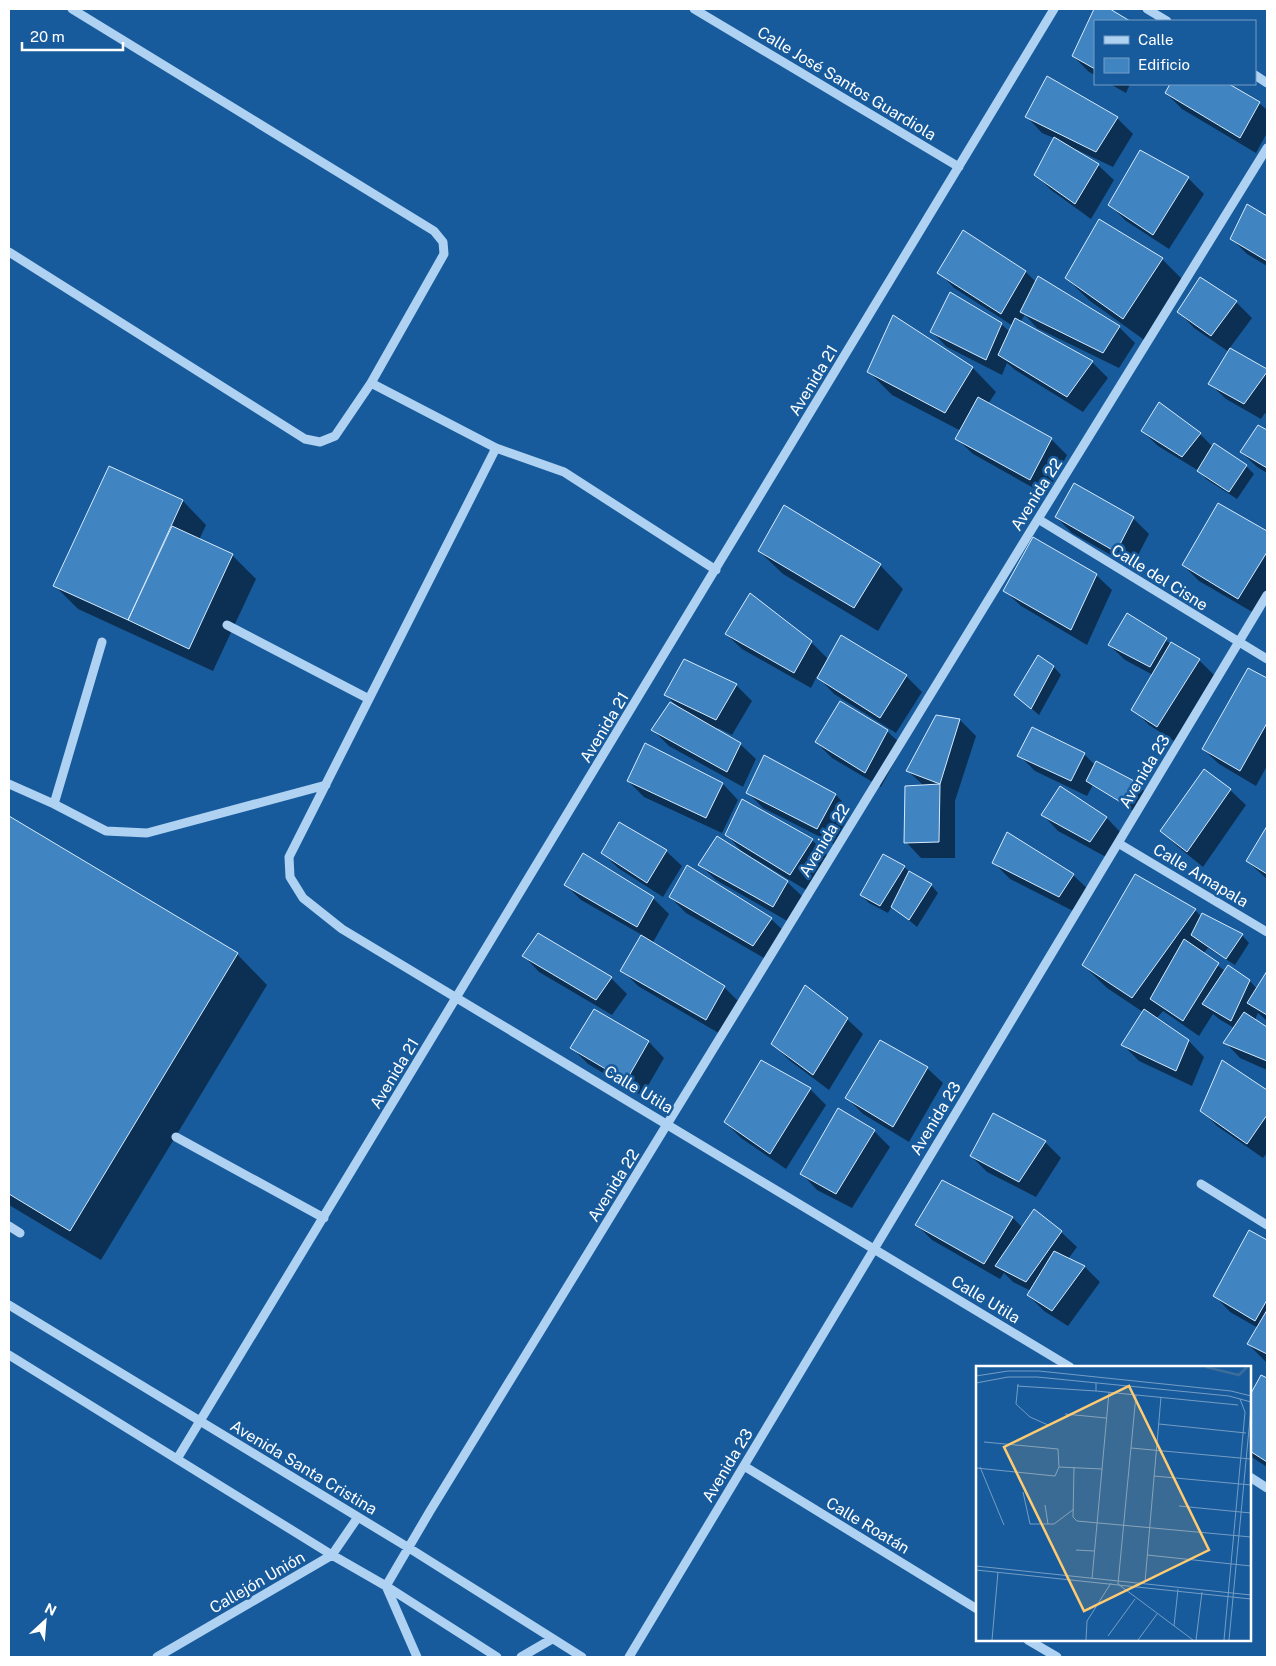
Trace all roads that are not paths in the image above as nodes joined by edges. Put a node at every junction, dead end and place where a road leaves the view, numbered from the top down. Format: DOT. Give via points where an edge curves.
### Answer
graph roads {
  1 [pos="72,9"];
  2 [pos="694,9"];
  3 [pos="1054,9"];
  4 [pos="1147,9"];
  5 [pos="1165,20"];
  6 [pos="1256,76"];
  7 [pos="1267,83"];
  8 [pos="1267,148"];
  9 [pos="959,168"];
  10 [pos="9,252"];
  11 [pos="371,383"];
  12 [pos="496,448"];
  13 [pos="1038,519"];
  14 [pos="716,570"];
  15 [pos="1267,594"];
  16 [pos="227,625"];
  17 [pos="102,642"];
  18 [pos="1239,642"];
  19 [pos="1267,659"];
  20 [pos="369,699"];
  21 [pos="9,784"];
  22 [pos="326,785"];
  23 [pos="54,804"];
  24 [pos="1118,843"];
  25 [pos="1267,932"];
  26 [pos="457,998"];
  27 [pos="668,1124"];
  28 [pos="176,1137"];
  29 [pos="1201,1184"];
  30 [pos="324,1218"];
  31 [pos="1267,1225"];
  32 [pos="9,1226"];
  33 [pos="20,1233"];
  34 [pos="874,1248"];
  35 [pos="9,1304"];
  36 [pos="9,1354"];
  37 [pos="1068,1366"];
  38 [pos="200,1422"];
  39 [pos="177,1459"];
  40 [pos="744,1466"];
  41 [pos="1251,1478"];
  42 [pos="1267,1488"];
  43 [pos="358,1517"];
  44 [pos="409,1548"];
  45 [pos="332,1555"];
  46 [pos="386,1586"];
  47 [pos="976,1608"];
  48 [pos="552,1639"];
  49 [pos="1030,1641"];
  50 [pos="157,1657"];
  51 [pos="417,1657"];
  52 [pos="497,1657"];
  53 [pos="521,1657"];
  54 [pos="582,1657"];
  55 [pos="628,1657"];
  56 [pos="1057,1657"];
  1 -- 11 [label="street" via="434,231 443,242 444,254"];
  2 -- 9 [label="street, Calle José Santos Guardiola"];
  3 -- 9 [label="street, Avenida 21"];
  4 -- 5 [label="street"];
  6 -- 7 [label="street"];
  8 -- 13 [label="street, Avenida 22"];
  9 -- 14 [label="street, Avenida 21"];
  10 -- 11 [label="street" via="304,439 320,442 335,436"];
  11 -- 12 [label="street"];
  12 -- 14 [label="street" via="564,472"];
  12 -- 20 [label="street, Calle Utila"];
  13 -- 18 [label="street, Calle del Cisne"];
  13 -- 27 [label="street, Avenida 22"];
  14 -- 26 [label="street, Avenida 21"];
  15 -- 18 [label="street, Avenida 23"];
  16 -- 20 [label="street"];
  17 -- 23 [label="street"];
  18 -- 19 [label="street, Calle del Cisne"];
  18 -- 24 [label="street, Avenida 23"];
  20 -- 22 [label="street, Calle Utila"];
  21 -- 23 [label="street"];
  22 -- 23 [label="street" via="147,833 106,831"];
  22 -- 26 [label="street, Calle Utila" via="289,857 290,877 304,898 342,929"];
  24 -- 25 [label="street, Calle Amapala"];
  24 -- 34 [label="street, Avenida 23"];
  26 -- 27 [label="street, Calle Utila"];
  26 -- 30 [label="street, Avenida 21"];
  27 -- 34 [label="street, Calle Utila"];
  27 -- 44 [label="street, Avenida 22"];
  28 -- 30 [label="street"];
  29 -- 31 [label="street"];
  30 -- 38 [label="street, Avenida 21"];
  32 -- 33 [label="street"];
  34 -- 37 [label="street, Calle Utila"];
  34 -- 40 [label="street, Avenida 23"];
  35 -- 38 [label="street, Avenida Santa Cristina"];
  36 -- 39 [label="street"];
  38 -- 39 [label="street, Avenida 21"];
  38 -- 43 [label="street, Avenida Santa Cristina"];
  39 -- 45 [label="street"];
  40 -- 47 [label="street, Calle Roatán"];
  40 -- 55 [label="street, Avenida 23"];
  41 -- 42 [label="street"];
  43 -- 44 [label="street, Avenida Santa Cristina"];
  43 -- 45 [label="street, Callejón Unión"];
  44 -- 46 [label="street, Avenida 22"];
  44 -- 48 [label="street, Avenida Santa Cristina"];
  45 -- 46 [label="street"];
  45 -- 50 [label="street, Callejón Unión"];
  46 -- 51 [label="street"];
  46 -- 52 [label="street"];
  48 -- 53 [label="street"];
  48 -- 54 [label="street, Avenida Santa Cristina"];
  49 -- 56 [label="street"];
}
